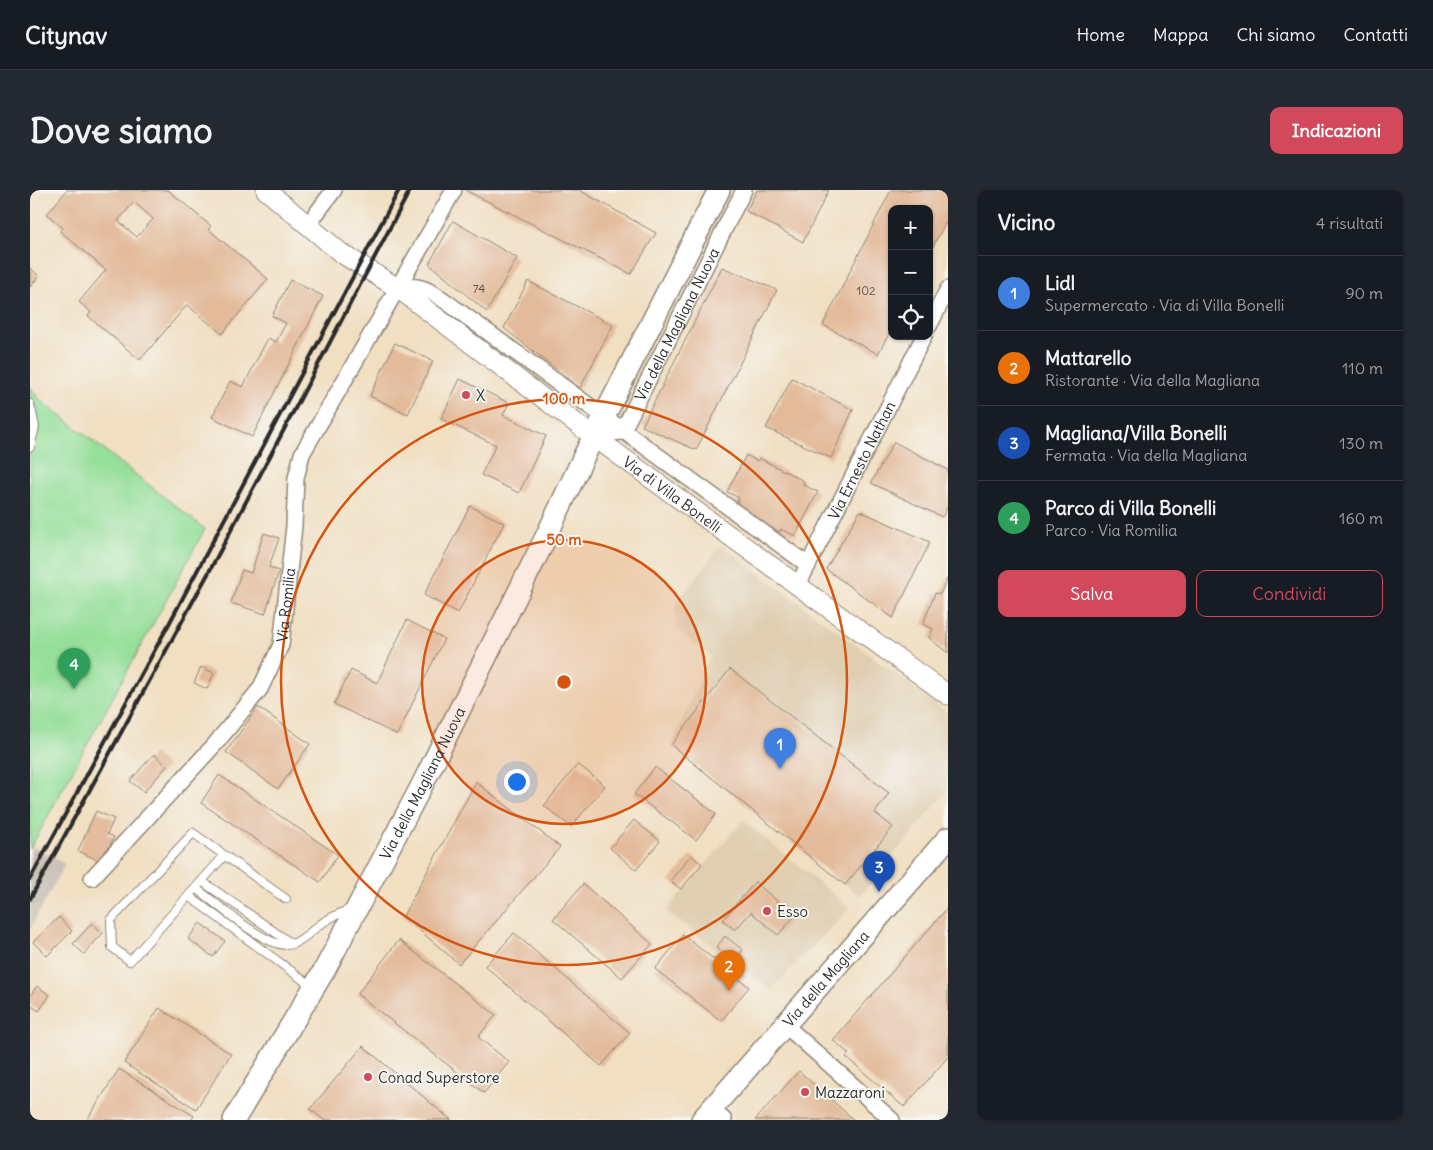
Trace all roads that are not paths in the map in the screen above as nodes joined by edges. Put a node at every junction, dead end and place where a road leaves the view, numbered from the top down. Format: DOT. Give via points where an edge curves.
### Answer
graph roads {
  1 [pos="266,190"];
  2 [pos="334,190"];
  3 [pos="454,190"];
  4 [pos="719,190"];
  5 [pos="744,190"];
  6 [pos="307,226"];
  7 [pos="948,288"];
  8 [pos="399,289"];
  9 [pos="933,318"];
  10 [pos="922,340"];
  11 [pos="30,404"];
  12 [pos="598,427"];
  13 [pos="622,432"];
  14 [pos="30,447"];
  15 [pos="808,565"];
  16 [pos="798,585"];
  17 [pos="948,695"];
  18 [pos="948,838"];
  19 [pos="224,856"];
  20 [pos="92,878"];
  21 [pos="203,882"];
  22 [pos="197,889"];
  23 [pos="190,897"];
  24 [pos="286,899"];
  25 [pos="358,906"];
  26 [pos="292,944"];
  27 [pos="314,987"];
  28 [pos="786,1026"];
  29 [pos="712,1116"];
  30 [pos="234,1120"];
  31 [pos="892,1120"];
  1 -- 6 [label="street, Via di Villa Bonelli"];
  2 -- 6 [label="street"];
  3 -- 8 [label="street, Via Romilia"];
  4 -- 12 [label="main road, Via della Magliana Nuova"];
  5 -- 13 [label="street, Via della Magliana Nuova"];
  6 -- 8 [label="street, Via di Villa Bonelli" via="347,257"];
  7 -- 9 [label="street"];
  8 -- 12 [label="street, Via di Villa Bonelli"];
  8 -- 20 [label="street, Via Romilia" via="302,454 296,478 281,645 260,689 216,743"];
  10 -- 15 [label="street, Via Ernesto Nathan"];
  11 -- 14 [label="lane" via="35,428"];
  12 -- 13 [label="street"];
  12 -- 16 [label="street, Via di Villa Bonelli"];
  12 -- 25 [label="main road, Via della Magliana Nuova" via="458,716"];
  13 -- 15 [label="street, Via di Villa Bonelli"];
  15 -- 16 [label="street, Via Ernesto Nathan"];
  16 -- 17 [label="street, Via di Villa Bonelli"];
  18 -- 28 [label="main road, Via della Magliana"];
  19 -- 21 [label="lane"];
  19 -- 23 [label="lane" via="193,833 111,920 112,947 130,961"];
  19 -- 24 [label="lane"];
  21 -- 22 [label="lane"];
  21 -- 26 [label="lane"];
  22 -- 23 [label="lane"];
  22 -- 26 [label="lane" via="270,941 283,946"];
  23 -- 27 [label="lane"];
  25 -- 26 [label="lane" via="327,920"];
  25 -- 27 [label="main road, Via della Magliana Nuova"];
  27 -- 30 [label="main road, Via della Magliana Nuova"];
  28 -- 29 [label="main road, Via della Magliana"];
  28 -- 31 [label="street"];
}
